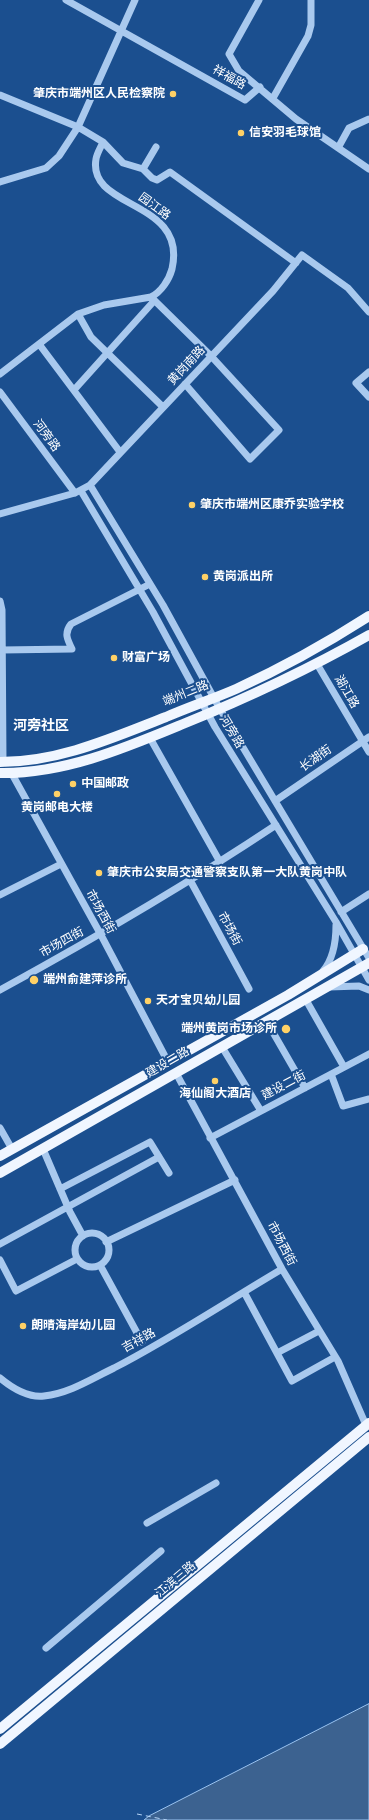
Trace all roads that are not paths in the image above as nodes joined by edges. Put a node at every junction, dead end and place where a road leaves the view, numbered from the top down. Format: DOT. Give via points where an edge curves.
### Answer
graph roads {
  1 [pos="66,0"];
  2 [pos="135,0"];
  3 [pos="259,0"];
  4 [pos="311,0"];
  5 [pos="121,31"];
  6 [pos="260,87"];
  7 [pos="0,95"];
  8 [pos="273,98"];
  9 [pos="369,119"];
  10 [pos="78,127"];
  11 [pos="103,142"];
  12 [pos="156,147"];
  13 [pos="338,148"];
  14 [pos="143,169"];
  15 [pos="369,169"];
  16 [pos="0,182"];
  17 [pos="296,262"];
  18 [pos="152,299"];
  19 [pos="369,312"];
  20 [pos="78,314"];
  21 [pos="39,344"];
  22 [pos="108,353"];
  23 [pos="211,356"];
  24 [pos="369,372"];
  25 [pos="0,374"];
  26 [pos="185,384"];
  27 [pos="74,390"];
  28 [pos="0,392"];
  29 [pos="369,397"];
  30 [pos="163,407"];
  31 [pos="120,452"];
  32 [pos="90,485"];
  33 [pos="78,492"];
  34 [pos="0,514"];
  35 [pos="150,584"];
  36 [pos="140,590"];
  37 [pos="0,601"];
  38 [pos="369,616"];
  39 [pos="369,634"];
  40 [pos="2,650"];
  41 [pos="317,664"];
  42 [pos="236,689"];
  43 [pos="214,698"];
  44 [pos="242,700"];
  45 [pos="201,703"];
  46 [pos="220,709"];
  47 [pos="208,714"];
  48 [pos="165,717"];
  49 [pos="170,729"];
  50 [pos="369,737"];
  51 [pos="150,738"];
  52 [pos="362,741"];
  53 [pos="369,752"];
  54 [pos="1,762"];
  55 [pos="0,774"];
  56 [pos="12,774"];
  57 [pos="275,801"];
  58 [pos="276,825"];
  59 [pos="220,862"];
  60 [pos="61,864"];
  61 [pos="190,880"];
  62 [pos="369,894"];
  63 [pos="0,895"];
  64 [pos="341,912"];
  65 [pos="336,922"];
  66 [pos="101,935"];
  67 [pos="359,952"];
  68 [pos="369,958"];
  69 [pos="365,965"];
  70 [pos="318,975"];
  71 [pos="369,980"];
  72 [pos="329,987"];
  73 [pos="249,989"];
  74 [pos="0,990"];
  75 [pos="369,990"];
  76 [pos="288,995"];
  77 [pos="306,1000"];
  78 [pos="295,1006"];
  79 [pos="267,1022"];
  80 [pos="222,1047"];
  81 [pos="369,1054"];
  82 [pos="168,1062"];
  83 [pos="344,1067"];
  84 [pos="176,1073"];
  85 [pos="331,1074"];
  86 [pos="305,1088"];
  87 [pos="369,1100"];
  88 [pos="261,1111"];
  89 [pos="0,1128"];
  90 [pos="210,1138"];
  91 [pos="43,1149"];
  92 [pos="12,1150"];
  93 [pos="0,1156"];
  94 [pos="159,1157"];
  95 [pos="0,1173"];
  96 [pos="169,1173"];
  97 [pos="235,1180"];
  98 [pos="60,1189"];
  99 [pos="68,1207"];
  100 [pos="83,1236"];
  101 [pos="106,1242"];
  102 [pos="0,1244"];
  103 [pos="77,1259"];
  104 [pos="0,1260"];
  105 [pos="100,1265"];
  106 [pos="282,1268"];
  107 [pos="244,1292"];
  108 [pos="319,1331"];
  109 [pos="142,1342"];
  110 [pos="277,1353"];
  111 [pos="335,1357"];
  112 [pos="0,1378"];
  113 [pos="368,1424"];
  114 [pos="369,1437"];
  115 [pos="216,1483"];
  116 [pos="147,1523"];
  117 [pos="161,1551"];
  118 [pos="46,1648"];
  119 [pos="0,1729"];
  120 [pos="0,1744"];
  1 -- 5 [label="street, 祥福路"];
  2 -- 5 [label="street"];
  3 -- 6 [label="street" via="229,54 239,71"];
  4 -- 8 [label="street" via="308,36"];
  5 -- 6 [label="street, 祥福路" via="245,100"];
  5 -- 10 [label="street"];
  6 -- 8 [label="street, 祥福路"];
  7 -- 10 [label="street"];
  8 -- 13 [label="street, 祥福路" via="296,119"];
  9 -- 13 [label="street" via="349,128"];
  10 -- 11 [label="street"];
  10 -- 16 [label="street" via="59,156 46,168"];
  11 -- 14 [label="street" via="123,163"];
  11 -- 18 [label="street, 园江路" via="96,158 101,182 116,196 160,223 167,230 174,248 171,273"];
  12 -- 14 [label="street"];
  13 -- 15 [label="street, 祥福路"];
  14 -- 17 [label="street" via="157,180 170,172"];
  17 -- 19 [label="street" via="302,255 348,288"];
  17 -- 23 [label="street, 黄岗南路" via="273,291"];
  18 -- 20 [label="street" via="104,306"];
  18 -- 22 [label="street, 园江路"];
  18 -- 23 [label="street"];
  20 -- 21 [label="street"];
  20 -- 22 [label="street" via="91,337"];
  21 -- 25 [label="street"];
  21 -- 27 [label="street"];
  22 -- 27 [label="street, 园江路"];
  22 -- 30 [label="street"];
  23 -- 26 [label="street, 黄岗南路"];
  23 -- 26 [label="street" via="279,430 250,459"];
  24 -- 29 [label="street" via="356,383"];
  26 -- 30 [label="street, 黄岗南路"];
  27 -- 31 [label="street"];
  28 -- 33 [label="street, 河旁路"];
  30 -- 31 [label="street, 黄岗南路"];
  31 -- 32 [label="street, 黄岗南路"];
  32 -- 33 [label="street, 黄岗南路"];
  32 -- 35 [label="street, 河旁路"];
  33 -- 34 [label="street, 黄岗南路"];
  33 -- 36 [label="street, 河旁路"];
  35 -- 36 [label="street"];
  35 -- 43 [label="street, 河旁路"];
  36 -- 40 [label="street" via="71,624 66,638 72,649"];
  36 -- 45 [label="street, 河旁路"];
  37 -- 40 [label="street"];
  38 -- 42 [label="main road, 端州二路" via="291,662"];
  39 -- 41 [label="main road"];
  40 -- 54 [label="street"];
  41 -- 44 [label="main road"];
  41 -- 52 [label="street, 湖江路"];
  42 -- 43 [label="main road, 端州二路"];
  42 -- 44 [label="main road"];
  43 -- 45 [label="main road, 端州二路"];
  43 -- 46 [label="street, 河旁路"];
  44 -- 46 [label="main road"];
  45 -- 47 [label="street, 河旁路"];
  45 -- 48 [label="main road, 端州二路"];
  46 -- 47 [label="main road"];
  46 -- 57 [label="street, 河旁路"];
  47 -- 49 [label="main road"];
  47 -- 58 [label="street, 河旁路"];
  48 -- 49 [label="main road"];
  48 -- 54 [label="main road, 端州二路" via="74,752 34,760"];
  49 -- 51 [label="main road"];
  50 -- 52 [label="street, 长湖街"];
  51 -- 56 [label="main road" via="80,762"];
  51 -- 59 [label="street"];
  52 -- 53 [label="street, 湖江路"];
  52 -- 57 [label="street, 长湖街"];
  55 -- 56 [label="main road"];
  56 -- 60 [label="street, 市场西街"];
  57 -- 64 [label="street, 河旁路"];
  58 -- 59 [label="street, 市场四街"];
  58 -- 65 [label="street, 河旁路"];
  59 -- 61 [label="street, 市场四街"];
  60 -- 63 [label="street"];
  60 -- 66 [label="street, 市场西街"];
  61 -- 66 [label="street, 市场四街"];
  61 -- 73 [label="street, 市场街"];
  62 -- 64 [label="street"];
  64 -- 67 [label="street, 河旁路"];
  65 -- 67 [label="street, 河旁路"];
  65 -- 70 [label="street" via="334,949 327,966"];
  66 -- 74 [label="street, 市场四街"];
  66 -- 82 [label="street, 市场西街"];
  67 -- 68 [label="street, 河旁路"];
  67 -- 69 [label="street, 河旁路"];
  67 -- 70 [label="main road, 建设二路"];
  69 -- 71 [label="street, 河旁路"];
  69 -- 72 [label="main road, 建设二路"];
  70 -- 76 [label="main road, 建设二路"];
  72 -- 75 [label="street" via="359,986"];
  72 -- 77 [label="main road, 建设二路"];
  76 -- 78 [label="main road"];
  76 -- 82 [label="main road, 建设二路"];
  77 -- 78 [label="main road, 建设二路"];
  77 -- 83 [label="street"];
  78 -- 79 [label="main road, 建设二路"];
  79 -- 80 [label="main road, 建设二路"];
  79 -- 86 [label="street"];
  80 -- 84 [label="main road, 建设二路"];
  80 -- 88 [label="street"];
  81 -- 83 [label="street, 建设二街"];
  82 -- 92 [label="main road, 建设二路"];
  83 -- 85 [label="street, 建设二街"];
  84 -- 90 [label="street, 市场西街"];
  84 -- 91 [label="main road, 建设二路"];
  85 -- 86 [label="street, 建设二街"];
  85 -- 87 [label="street" via="343,1106"];
  86 -- 88 [label="street, 建设二街"];
  88 -- 90 [label="street, 建设二街"];
  89 -- 92 [label="street"];
  90 -- 97 [label="street, 市场西街"];
  91 -- 95 [label="main road, 建设二路"];
  91 -- 98 [label="street"];
  92 -- 93 [label="main road, 建设二路"];
  94 -- 96 [label="street"];
  94 -- 98 [label="street" via="150,1142"];
  94 -- 99 [label="street"];
  97 -- 101 [label="street"];
  97 -- 106 [label="street, 市场西街"];
  98 -- 99 [label="street"];
  99 -- 100 [label="street"];
  99 -- 102 [label="street"];
  100 -- 101 [label="street" via="98,1235"];
  100 -- 103 [label="street" via="75,1244"];
  101 -- 105 [label="street" via="107,1257"];
  103 -- 104 [label="street" via="16,1291"];
  103 -- 105 [label="street" via="88,1267"];
  105 -- 109 [label="street"];
  106 -- 107 [label="street, 吉祥路"];
  106 -- 108 [label="street, 市场西街"];
  107 -- 110 [label="street"];
  107 -- 112 [label="street, 吉祥路" via="146,1351 71,1390 42,1396 25,1394"];
  108 -- 110 [label="street"];
  108 -- 111 [label="street, 市场西街"];
  110 -- 111 [label="street" via="292,1381"];
  111 -- 113 [label="street, 市场西街"];
  113 -- 119 [label="main road, 江滨三路"];
  114 -- 120 [label="main road, 江滨三路"];
  115 -- 116 [label="street"];
  117 -- 118 [label="street"];
}
